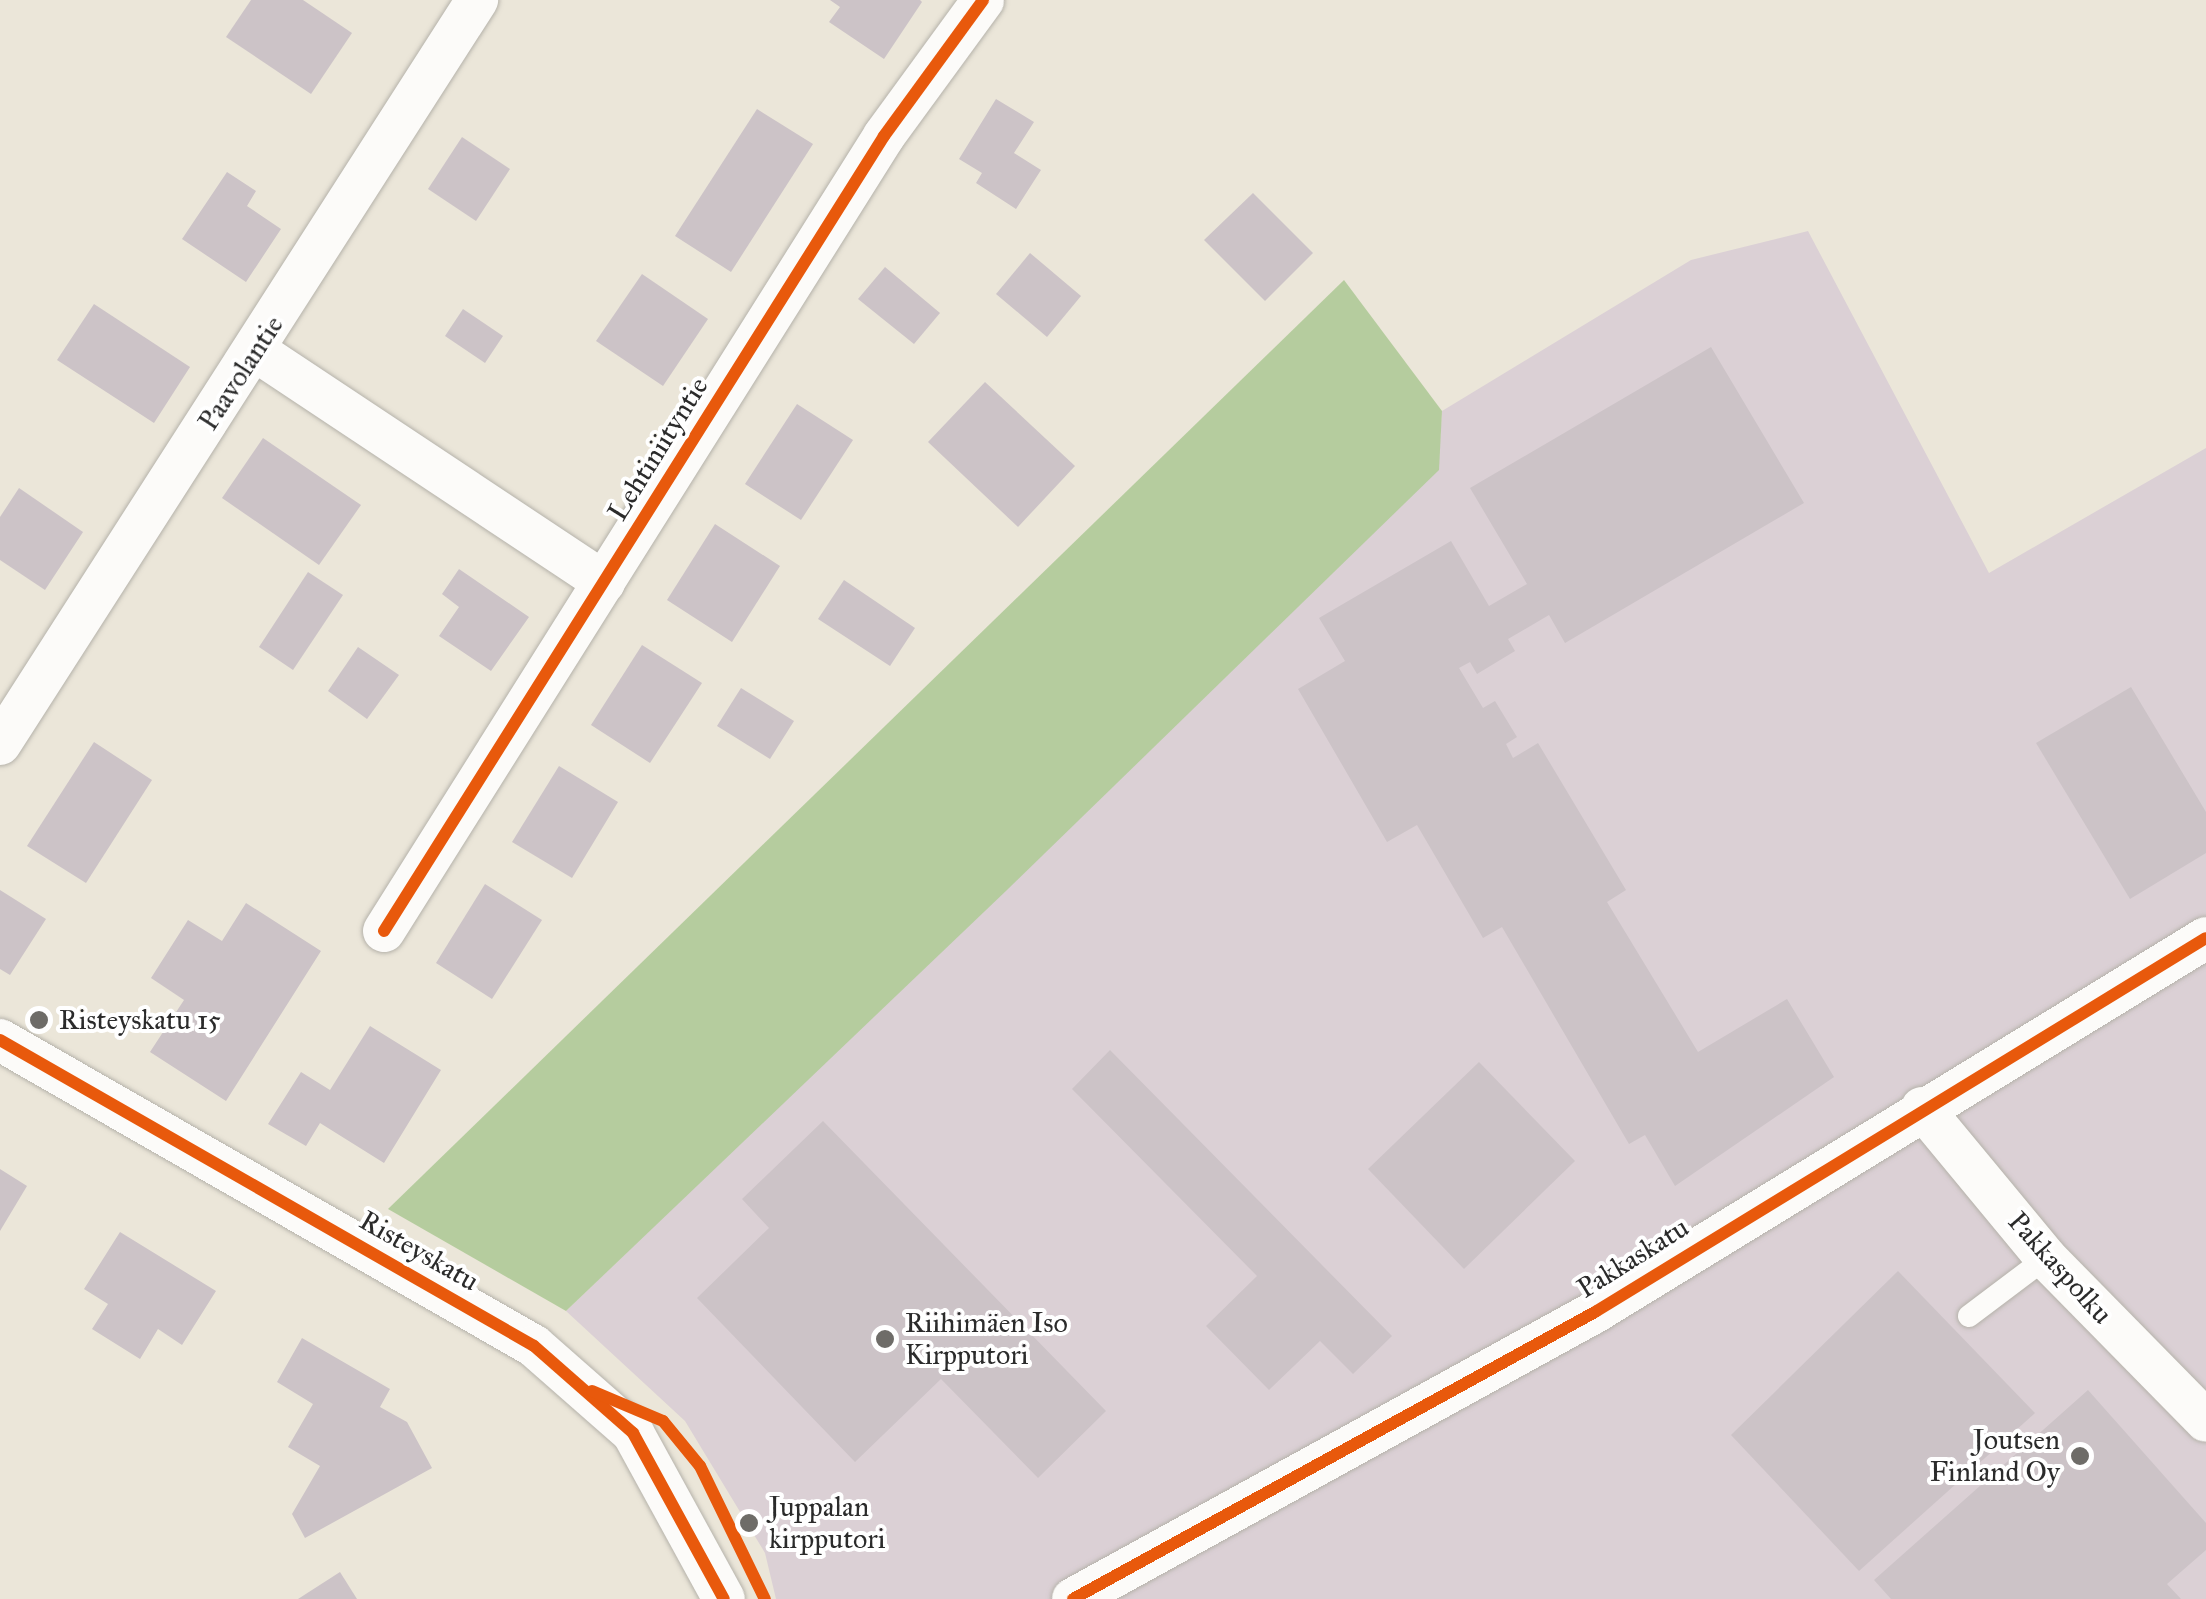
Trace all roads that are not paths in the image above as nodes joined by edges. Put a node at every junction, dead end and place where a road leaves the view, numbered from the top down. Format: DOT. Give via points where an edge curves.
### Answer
graph roads {
  1 [pos="477,0"];
  2 [pos="983,0"];
  3 [pos="256,351"];
  4 [pos="604,582"];
  5 [pos="0,744"];
  6 [pos="384,931"];
  7 [pos="2206,938"];
  8 [pos="0,1040"];
  9 [pos="1922,1108"];
  10 [pos="2046,1258"];
  11 [pos="1969,1316"];
  12 [pos="2206,1421"];
  13 [pos="724,1599"];
  14 [pos="1073,1599"];
  1 -- 3 [label="street, Paavolantie"];
  2 -- 4 [label="street, Lehtiniityntie" via="884,136"];
  3 -- 4 [label="street"];
  3 -- 5 [label="street, Paavolantie"];
  4 -- 6 [label="street, Lehtiniityntie"];
  7 -- 9 [label="street, Pakkaskatu"];
  8 -- 13 [label="street, Risteyskatu" via="534,1346 633,1434"];
  9 -- 10 [label="street, Pakkaspolku"];
  9 -- 14 [label="street, Pakkaskatu" via="1595,1312"];
  10 -- 11 [label="lane"];
  10 -- 12 [label="street, Pakkaspolku"];
}
